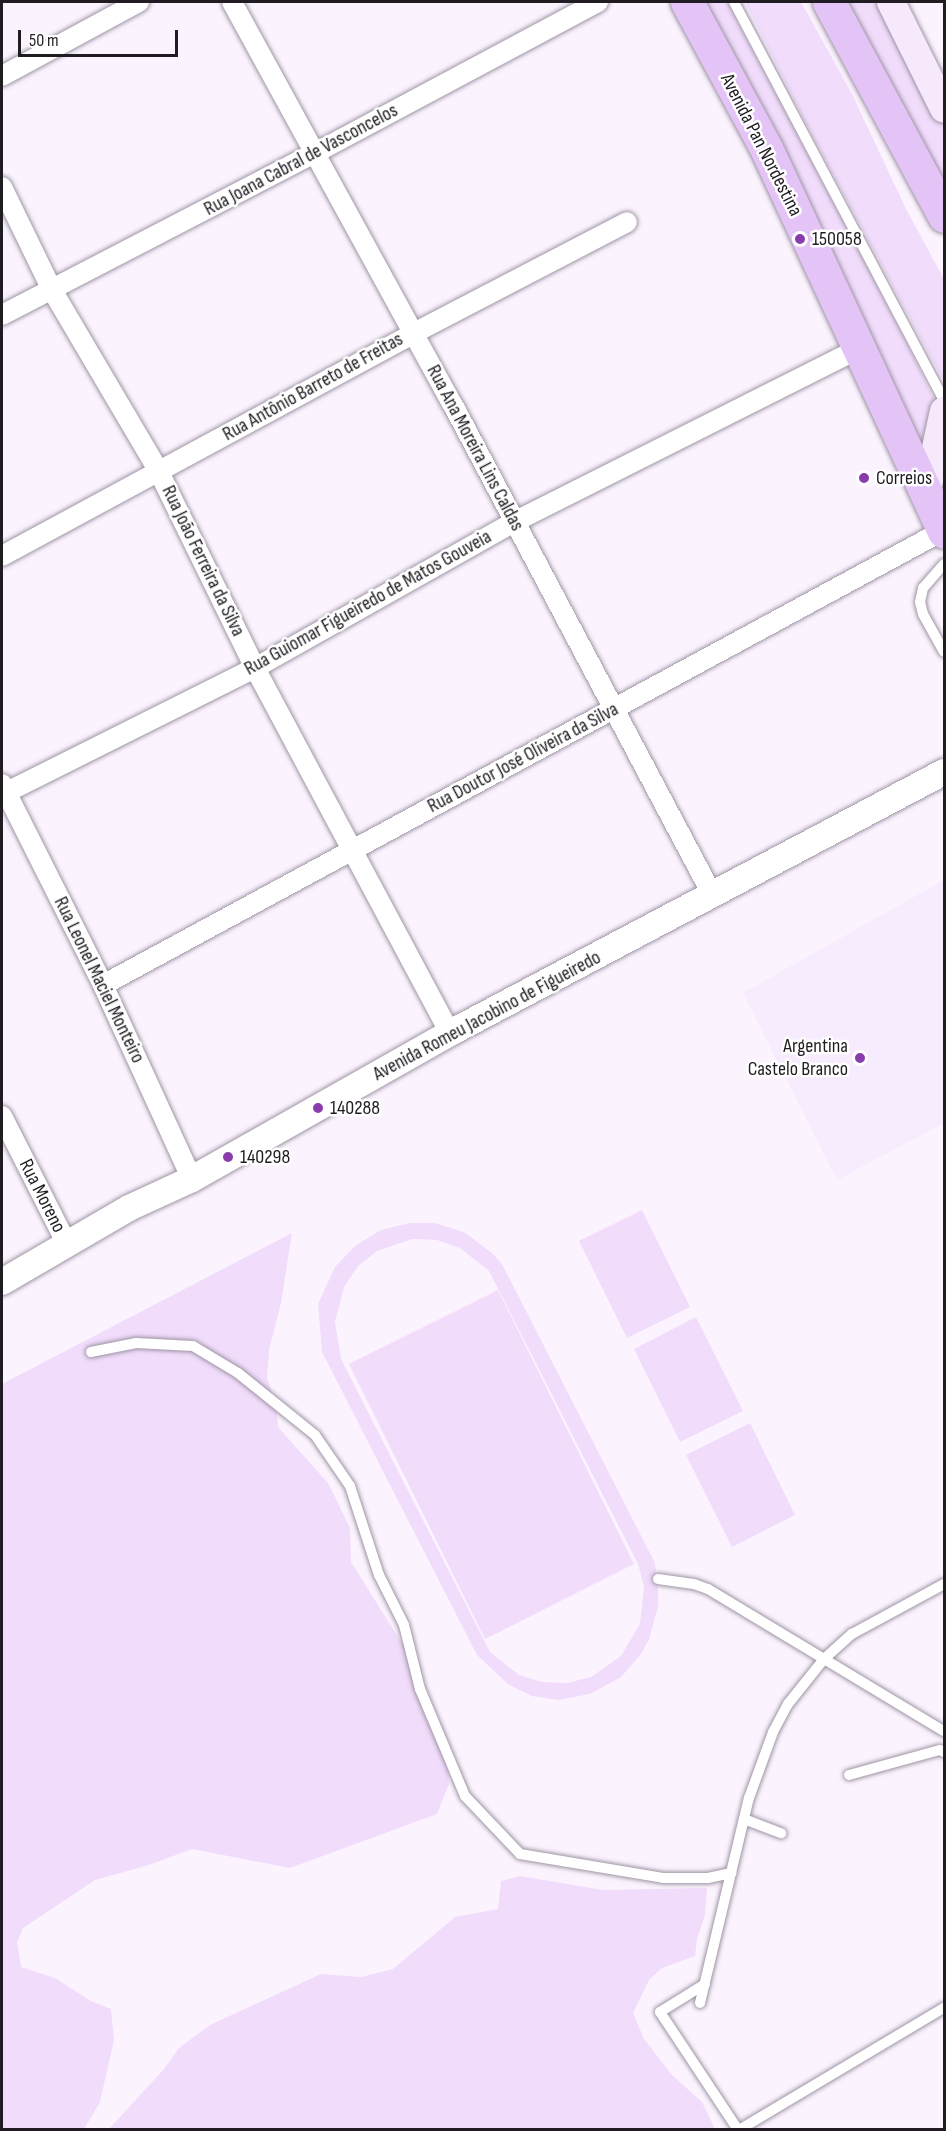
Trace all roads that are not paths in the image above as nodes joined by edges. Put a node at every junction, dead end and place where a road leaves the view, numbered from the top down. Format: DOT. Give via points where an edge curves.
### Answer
graph roads {
  1 [pos="139,2"];
  2 [pos="232,2"];
  3 [pos="598,2"];
  4 [pos="687,2"];
  5 [pos="734,2"];
  6 [pos="829,2"];
  7 [pos="891,2"];
  8 [pos="2,76"];
  9 [pos="938,85"];
  10 [pos="945,109"];
  11 [pos="315,153"];
  12 [pos="2,187"];
  13 [pos="945,216"];
  14 [pos="627,222"];
  15 [pos="52,290"];
  16 [pos="2,315"];
  17 [pos="414,333"];
  18 [pos="858,349"];
  19 [pos="945,400"];
  20 [pos="945,411"];
  21 [pos="159,472"];
  22 [pos="926,494"];
  23 [pos="514,522"];
  24 [pos="944,531"];
  25 [pos="2,556"];
  26 [pos="945,564"];
  27 [pos="945,651"];
  28 [pos="255,668"];
  29 [pos="615,709"];
  30 [pos="945,772"];
  31 [pos="4,788"];
  32 [pos="353,849"];
  33 [pos="713,896"];
  34 [pos="103,985"];
  35 [pos="450,1033"];
  36 [pos="2,1116"];
  37 [pos="192,1179"];
  38 [pos="67,1244"];
  39 [pos="2,1282"];
  40 [pos="91,1352"];
  41 [pos="658,1579"];
  42 [pos="945,1584"];
  43 [pos="824,1659"];
  44 [pos="943,1731"];
  45 [pos="945,1752"];
  46 [pos="849,1775"];
  47 [pos="744,1819"];
  48 [pos="781,1833"];
  49 [pos="731,1873"];
  50 [pos="705,1984"];
  51 [pos="700,2003"];
  52 [pos="945,2008"];
  53 [pos="739,2130"];
  1 -- 8 [label="street"];
  2 -- 11 [label="street, Rua Ana Moreira Lins Caldas"];
  3 -- 11 [label="street, Rua Joana Cabral de Vasconcelos"];
  4 -- 18 [label="highway, Avenida Pan Nordestina" via="766,148"];
  5 -- 19 [label="lane"];
  6 -- 13 [label="highway"];
  7 -- 9 [label="main road"];
  9 -- 10 [label="main road"];
  11 -- 15 [label="street, Rua Joana Cabral de Vasconcelos"];
  11 -- 17 [label="street, Rua Ana Moreira Lins Caldas"];
  12 -- 15 [label="street, Rua João Ferreira da Silva"];
  14 -- 17 [label="street, Rua Antônio Barreto de Freitas"];
  15 -- 16 [label="street, Rua Joana Cabral de Vasconcelos"];
  15 -- 21 [label="street, Rua João Ferreira da Silva"];
  17 -- 21 [label="street, Rua Antônio Barreto de Freitas"];
  17 -- 23 [label="street, Rua Ana Moreira Lins Caldas"];
  18 -- 22 [label="highway, Avenida Pan Nordestina"];
  18 -- 23 [label="street, Rua Guiomar Figueiredo de Matos Gouveia"];
  20 -- 22 [label="main road"];
  21 -- 25 [label="street, Rua Antônio Barreto de Freitas"];
  21 -- 28 [label="street, Rua João Ferreira da Silva"];
  22 -- 24 [label="highway, Avenida Pan Nordestina"];
  23 -- 28 [label="street, Rua Guiomar Figueiredo de Matos Gouveia"];
  23 -- 29 [label="street, Rua Ana Moreira Lins Caldas"];
  24 -- 29 [label="street, Rua Doutor José Oliveira da Silva"];
  26 -- 27 [label="lane" via="923,588 920,602"];
  28 -- 31 [label="street, Rua Guiomar Figueiredo de Matos Gouveia"];
  28 -- 32 [label="street, Rua João Ferreira da Silva"];
  29 -- 32 [label="street, Rua Doutor José Oliveira da Silva"];
  29 -- 33 [label="street, Rua Ana Moreira Lins Caldas"];
  30 -- 33 [label="street, Avenida Romeu Jacobino de Figueiredo"];
  31 -- 34 [label="street, Rua Leonel Maciel Monteiro"];
  32 -- 34 [label="street, Rua Doutor José Oliveira da Silva"];
  32 -- 35 [label="street, Rua João Ferreira da Silva"];
  33 -- 35 [label="street, Avenida Romeu Jacobino de Figueiredo"];
  34 -- 37 [label="street, Rua Leonel Maciel Monteiro"];
  35 -- 37 [label="street, Avenida Romeu Jacobino de Figueiredo"];
  36 -- 38 [label="street, Rua Moreno"];
  37 -- 38 [label="street, Avenida Romeu Jacobino de Figueiredo" via="129,1208"];
  38 -- 39 [label="street, Avenida Romeu Jacobino de Figueiredo"];
  40 -- 49 [label="lane" via="136,1343 193,1346 238,1372 315,1435 350,1486 379,1575 404,1625 420,1689 465,1796 520,1854 663,1878 708,1878"];
  41 -- 43 [label="lane" via="708,1589"];
  42 -- 43 [label="lane" via="875,1619"];
  43 -- 44 [label="lane"];
  43 -- 47 [label="lane" via="788,1704 773,1732"];
  45 -- 46 [label="lane" via="940,1750"];
  47 -- 48 [label="lane"];
  47 -- 49 [label="lane"];
  49 -- 50 [label="lane"];
  50 -- 51 [label="lane"];
  50 -- 53 [label="lane" via="660,2012"];
  52 -- 53 [label="lane"];
}
